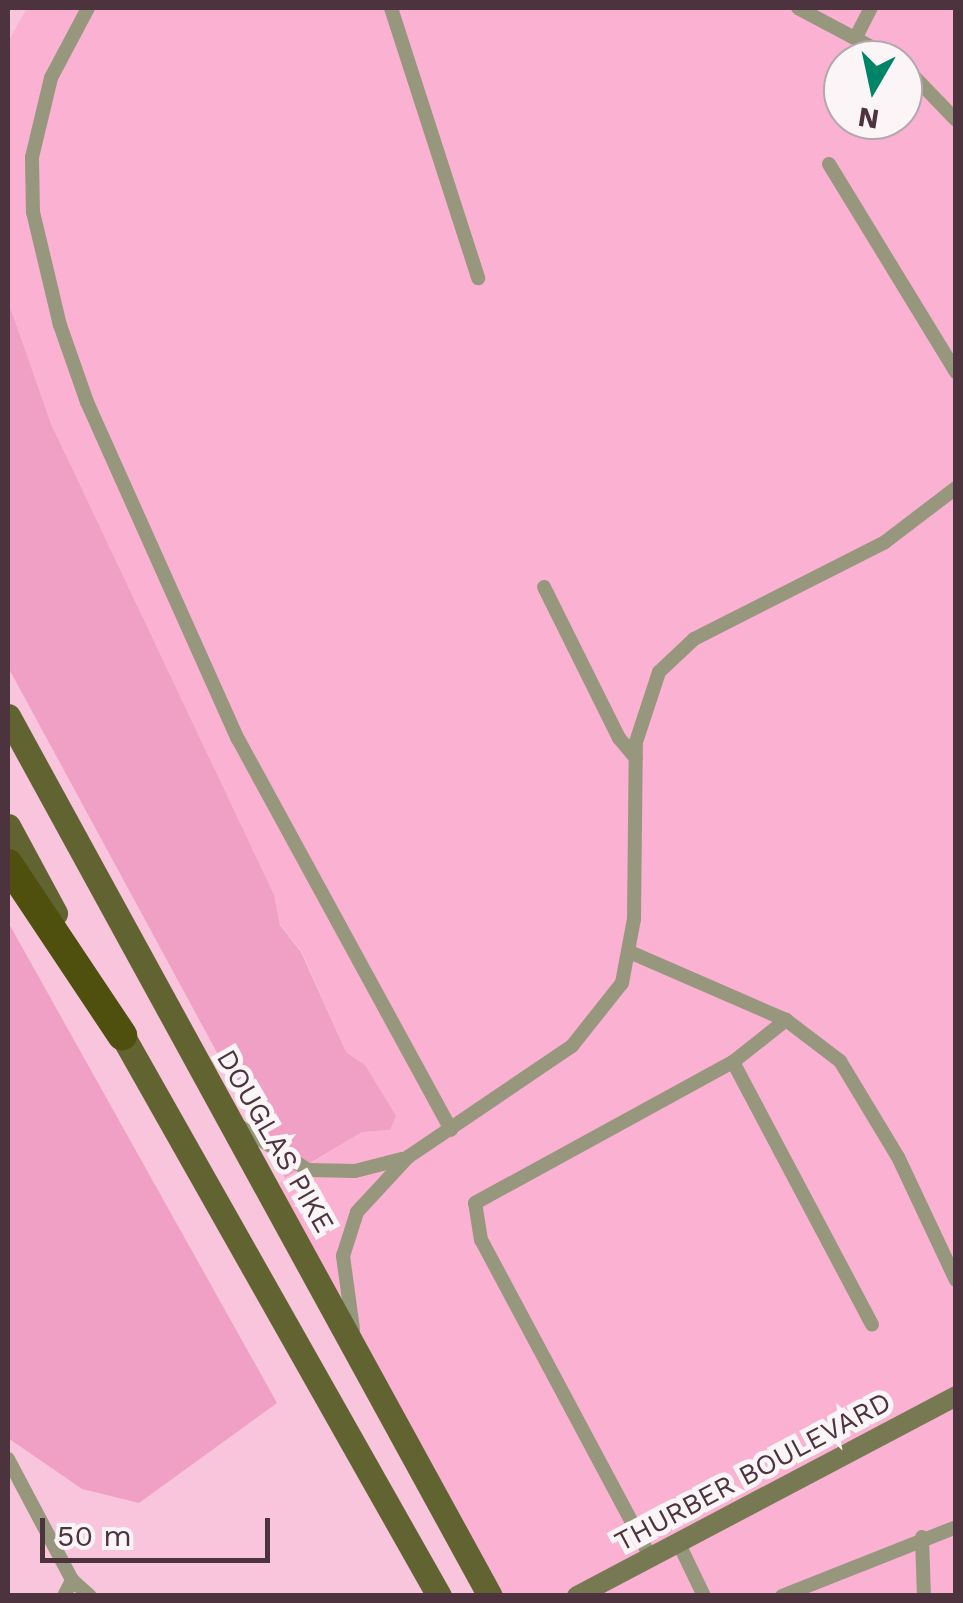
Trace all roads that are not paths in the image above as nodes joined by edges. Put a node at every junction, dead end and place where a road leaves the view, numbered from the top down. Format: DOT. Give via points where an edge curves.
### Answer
graph roads {
  1 [pos="88,8"];
  2 [pos="391,8"];
  3 [pos="798,8"];
  4 [pos="871,8"];
  5 [pos="856,37"];
  6 [pos="861,40"];
  7 [pos="923,86"];
  8 [pos="956,120"];
  9 [pos="829,164"];
  10 [pos="478,278"];
  11 [pos="956,372"];
  12 [pos="956,488"];
  13 [pos="544,587"];
  14 [pos="8,716"];
  15 [pos="636,758"];
  16 [pos="8,826"];
  17 [pos="8,864"];
  18 [pos="632,953"];
  19 [pos="786,1020"];
  20 [pos="122,1035"];
  21 [pos="733,1062"];
  22 [pos="222,1111"];
  23 [pos="451,1130"];
  24 [pos="408,1157"];
  25 [pos="956,1280"];
  26 [pos="872,1325"];
  27 [pos="362,1355"];
  28 [pos="956,1396"];
  29 [pos="8,1459"];
  30 [pos="956,1526"];
  31 [pos="922,1537"];
  32 [pos="678,1544"];
  33 [pos="651,1558"];
  34 [pos="72,1580"];
  35 [pos="64,1596"];
  36 [pos="90,1596"];
  37 [pos="439,1596"];
  38 [pos="490,1596"];
  39 [pos="577,1596"];
  40 [pos="704,1596"];
  41 [pos="782,1596"];
  42 [pos="924,1596"];
  1 -- 23 [label="lane" via="51,78 32,157 36,228 60,325 87,402 238,739"];
  2 -- 10 [label="lane"];
  3 -- 5 [label="lane"];
  4 -- 5 [label="lane"];
  5 -- 6 [label="lane"];
  7 -- 8 [label="lane"];
  9 -- 11 [label="lane"];
  12 -- 15 [label="lane" via="885,542 680,648 647,698"];
  13 -- 15 [label="lane" via="618,738"];
  14 -- 22 [label="main road, DOUGLAS PIKE"];
  15 -- 18 [label="lane"];
  16 -- 20 [label="main road"];
  17 -- 20 [label="highway"];
  18 -- 19 [label="lane"];
  18 -- 23 [label="lane" via="616,995 586,1034"];
  19 -- 21 [label="lane"];
  19 -- 25 [label="lane" via="840,1061 898,1157"];
  20 -- 37 [label="main road"];
  21 -- 26 [label="lane"];
  21 -- 33 [label="lane" via="476,1203 481,1240"];
  22 -- 24 [label="lane" via="274,1154 308,1170 355,1171"];
  22 -- 27 [label="main road, DOUGLAS PIKE"];
  23 -- 24 [label="lane"];
  24 -- 27 [label="lane" via="357,1212 345,1239 344,1288"];
  27 -- 38 [label="main road, DOUGLAS PIKE"];
  28 -- 32 [label="street, THURBER BOULEVARD"];
  29 -- 34 [label="lane"];
  30 -- 31 [label="lane"];
  31 -- 41 [label="lane"];
  31 -- 42 [label="lane"];
  32 -- 33 [label="street, THURBER BOULEVARD"];
  32 -- 40 [label="lane"];
  33 -- 39 [label="street, THURBER BOULEVARD"];
  34 -- 35 [label="lane"];
  34 -- 36 [label="lane"];
}
